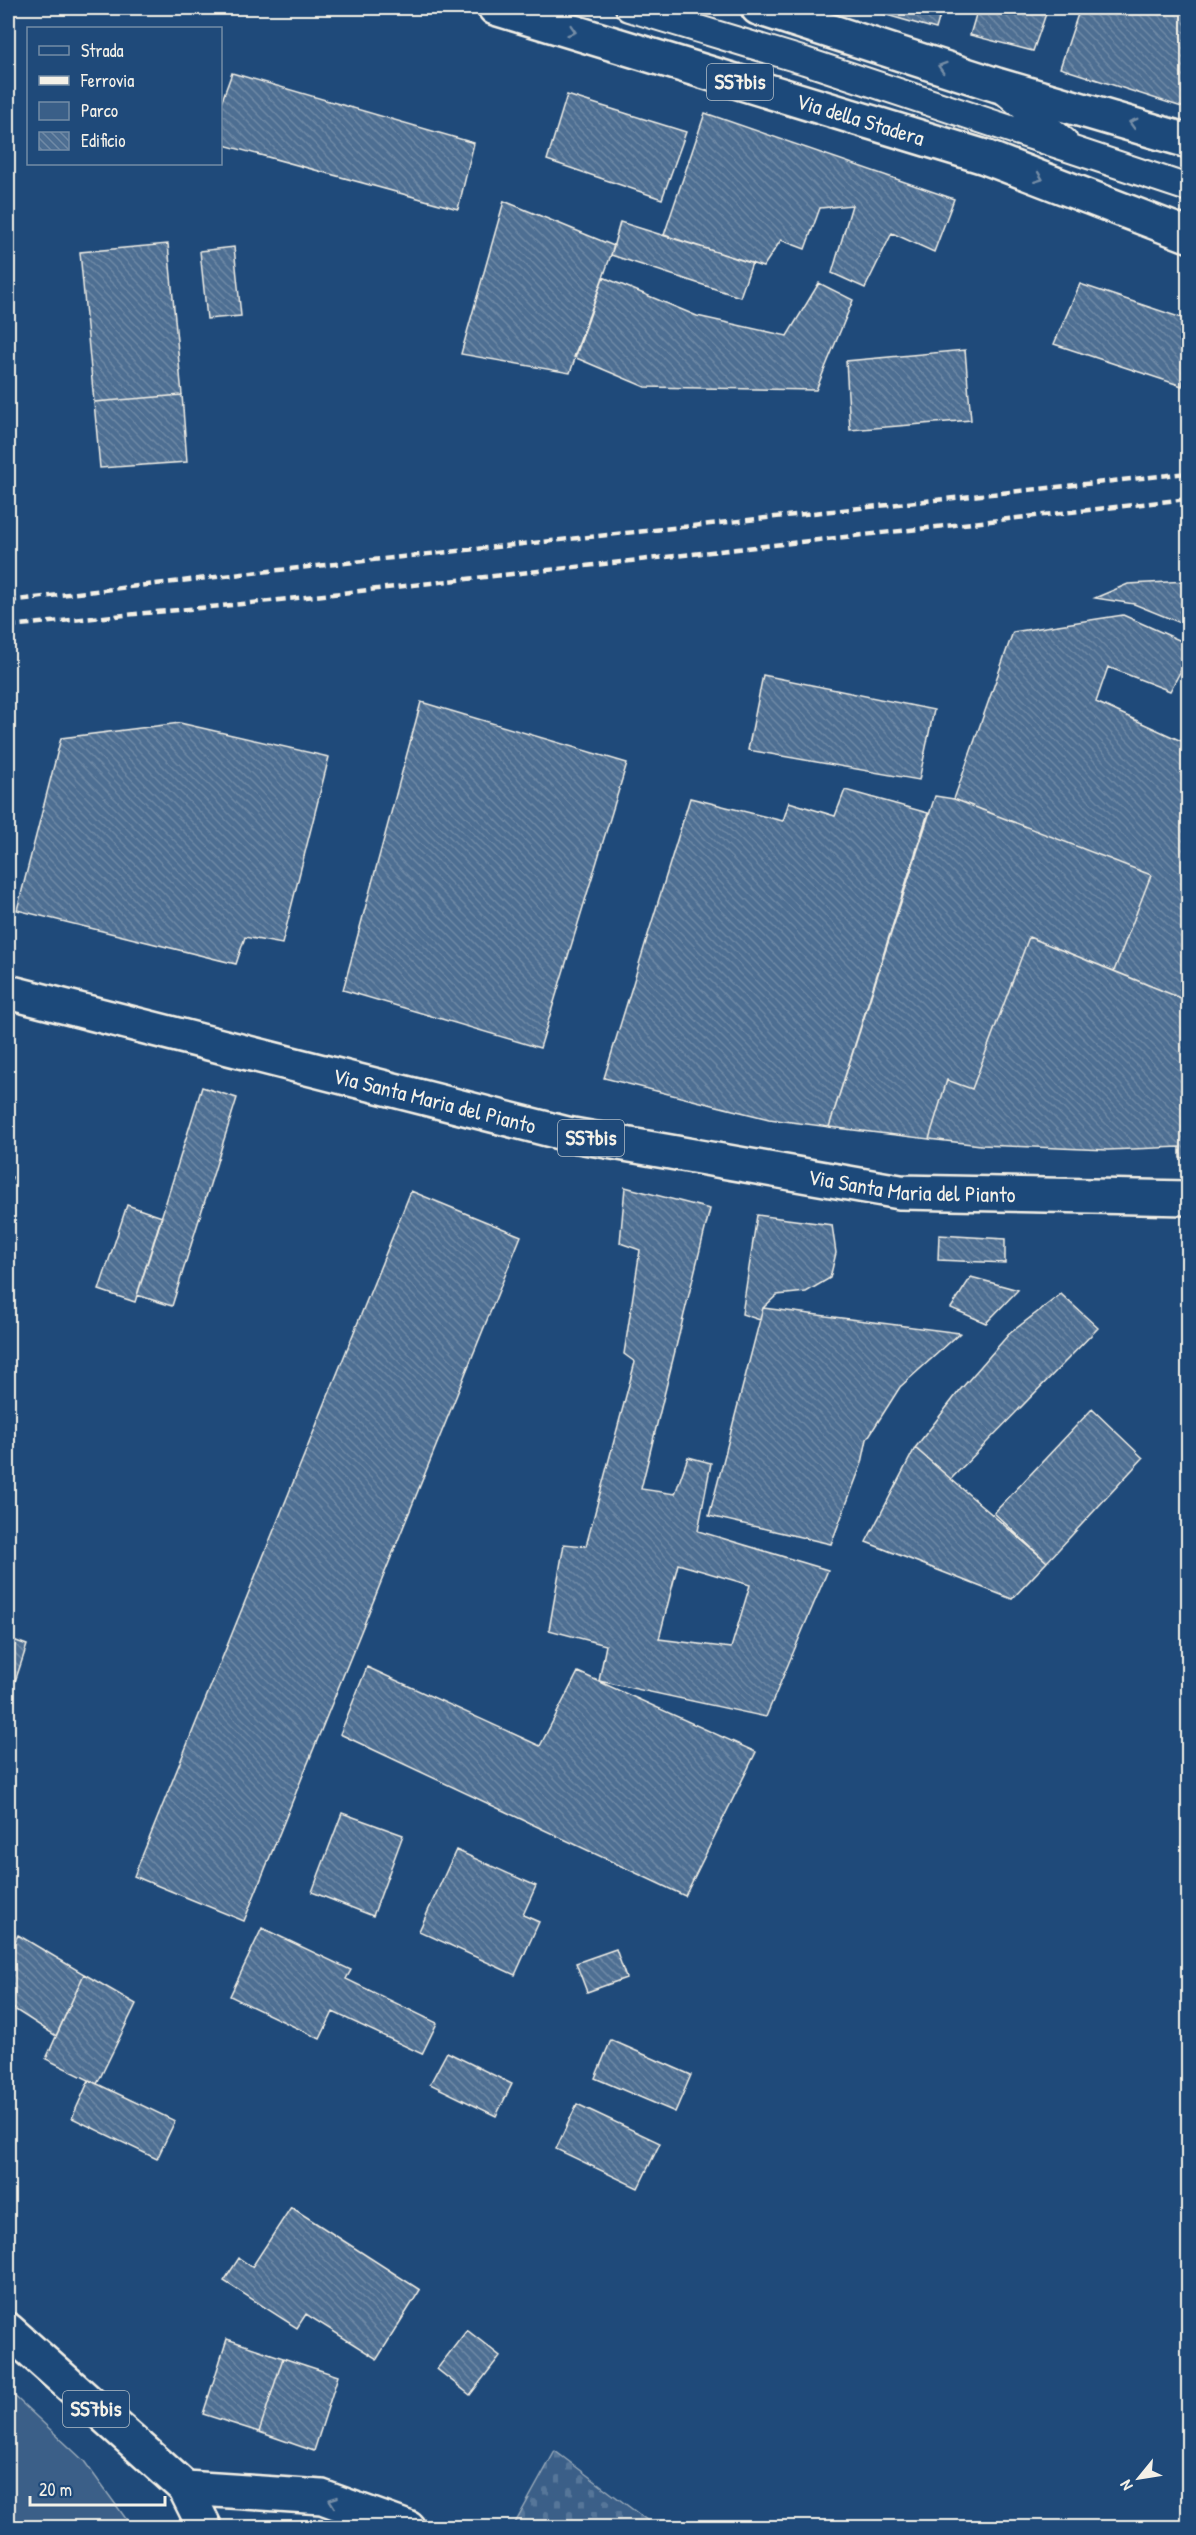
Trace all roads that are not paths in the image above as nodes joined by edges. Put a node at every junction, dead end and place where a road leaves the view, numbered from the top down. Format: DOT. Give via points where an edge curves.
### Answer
graph roads {
  1 [pos="495,8"];
  2 [pos="629,8"];
  3 [pos="758,8"];
  4 [pos="997,85"];
  5 [pos="1188,141"];
  6 [pos="1073,149"];
  7 [pos="985,157"];
  8 [pos="1188,188"];
  9 [pos="1188,235"];
  10 [pos="8,992"];
  11 [pos="1188,1198"];
  12 [pos="8,2330"];
  13 [pos="185,2488"];
  14 [pos="205,2528"];
  15 [pos="408,2528"];
  1 -- 7 [label="main road, Via della Stadera / SS7bis, one-way"];
  2 -- 6 [label="lane"];
  4 -- 3 [label="main road, one-way"];
  5 -- 4 [label="main road, one-way"];
  4 -- 6 [label="lane"];
  6 -- 7 [label="lane"];
  6 -- 8 [label="lane"];
  7 -- 9 [label="main road, Via della Stadera / SS7bis, one-way"];
  10 -- 11 [label="main road, Via Santa Maria del Pianto / SS7bis" via="602,1140 900,1192"];
  12 -- 13 [label="main road, SS7bis"];
  13 -- 14 [label="main road, SS7bis"];
  15 -- 13 [label="main road, one-way" via="322,2497"];
}
